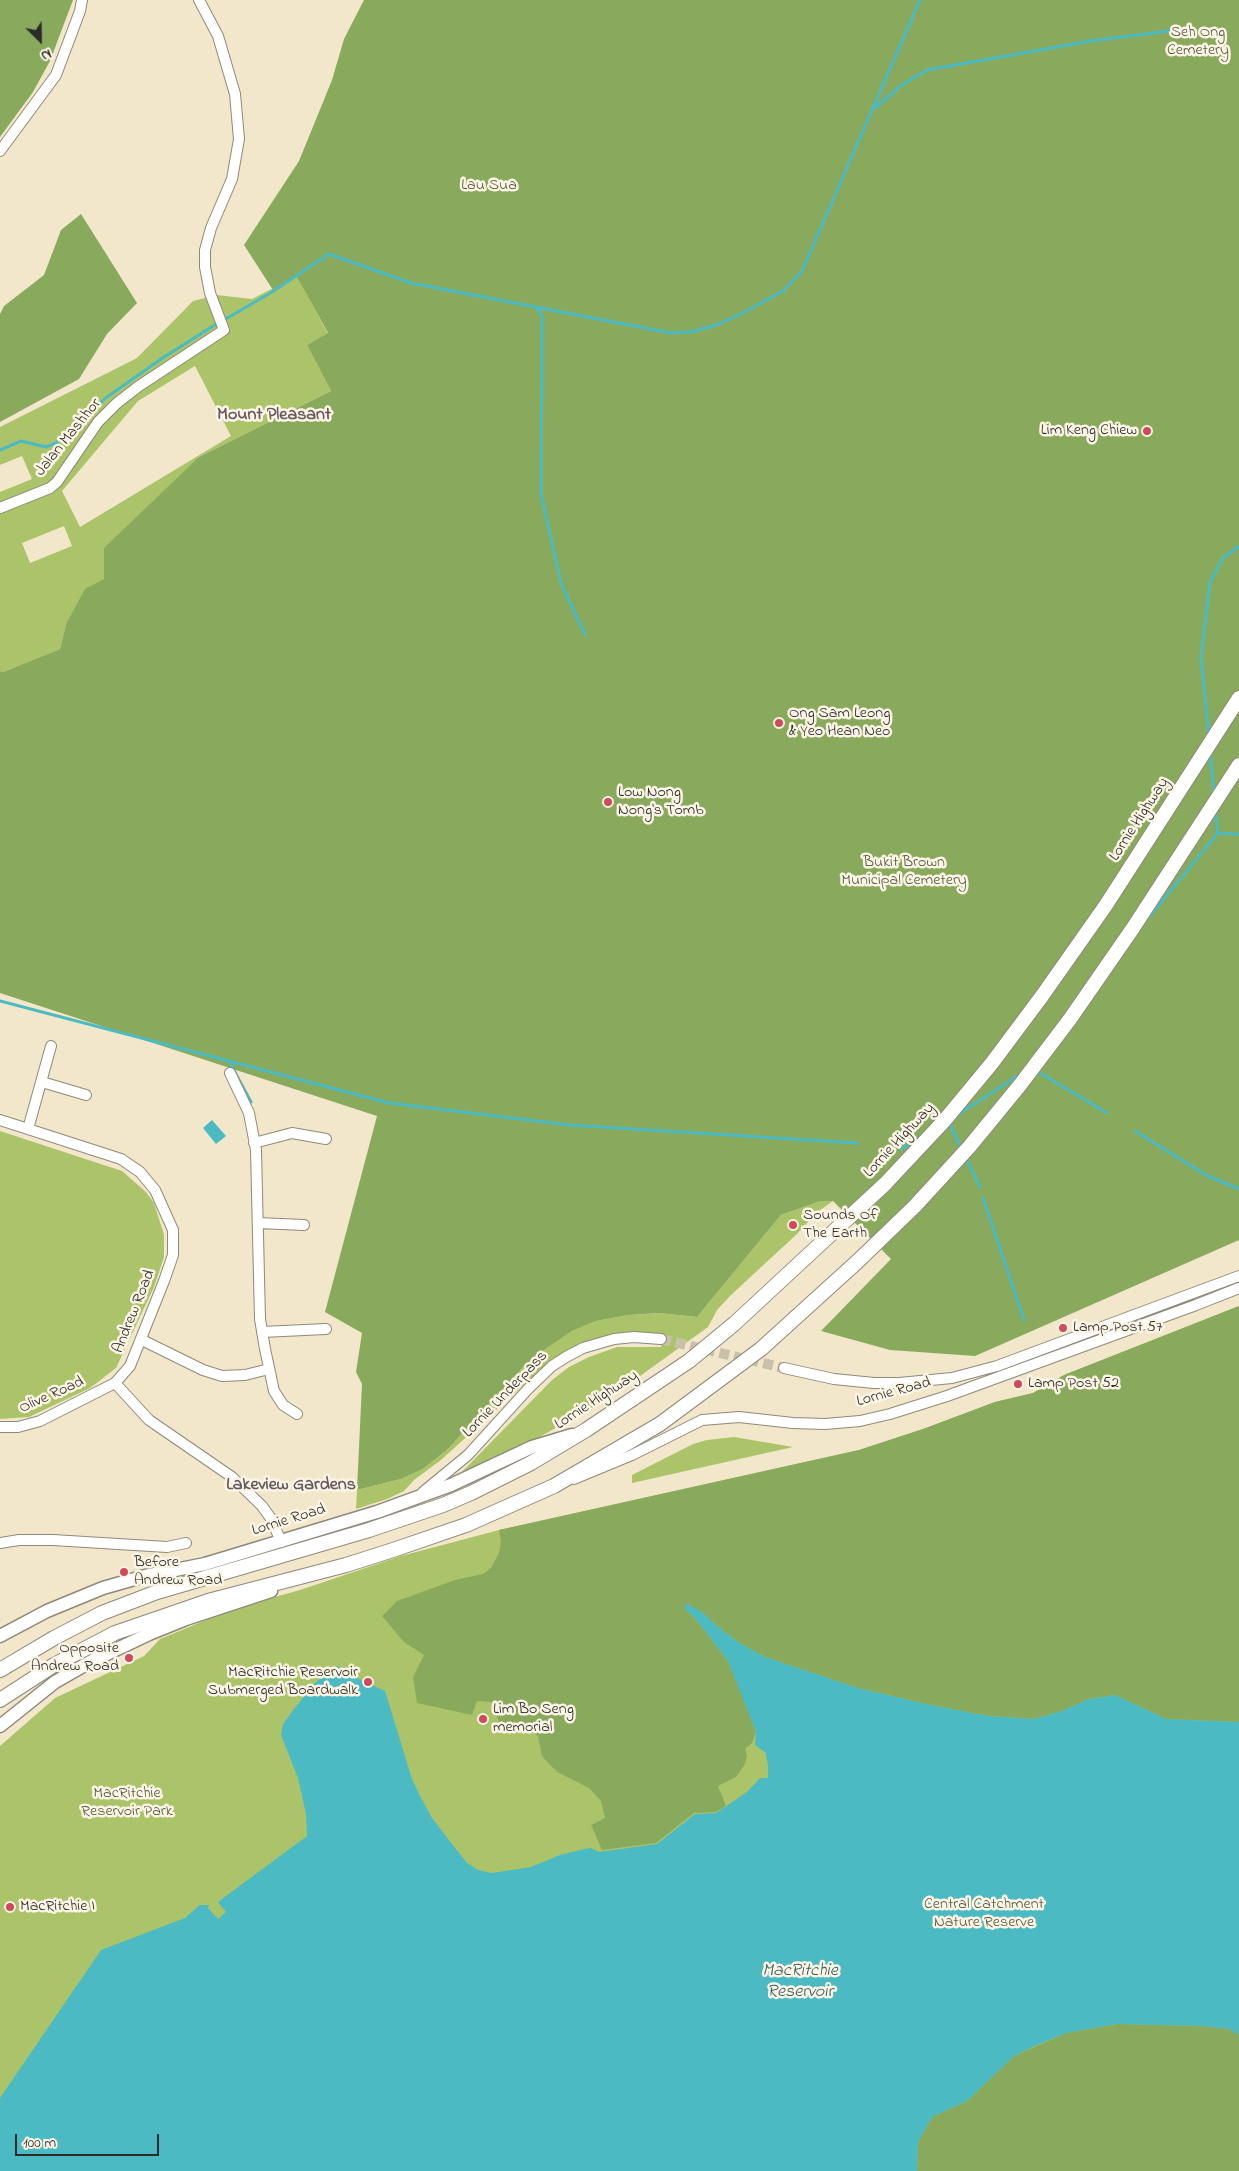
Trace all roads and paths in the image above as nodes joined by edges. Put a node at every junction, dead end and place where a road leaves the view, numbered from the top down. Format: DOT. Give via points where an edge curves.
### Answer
graph roads {
  1 [pos="82,0"];
  2 [pos="199,0"];
  3 [pos="0,151"];
  4 [pos="0,508"];
  5 [pos="1239,698"];
  6 [pos="1239,765"];
  7 [pos="52,1046"];
  8 [pos="230,1073"];
  9 [pos="42,1082"];
  10 [pos="86,1095"];
  11 [pos="0,1120"];
  12 [pos="28,1129"];
  13 [pos="326,1140"];
  14 [pos="254,1143"];
  15 [pos="258,1223"];
  16 [pos="304,1224"];
  17 [pos="1239,1276"];
  18 [pos="1239,1288"];
  19 [pos="326,1329"];
  20 [pos="262,1332"];
  21 [pos="142,1340"];
  22 [pos="661,1340"];
  23 [pos="784,1368"];
  24 [pos="269,1369"];
  25 [pos="115,1384"];
  26 [pos="297,1414"];
  27 [pos="0,1428"];
  28 [pos="586,1430"];
  29 [pos="554,1486"];
  30 [pos="472,1493"];
  31 [pos="414,1499"];
  32 [pos="281,1542"];
  33 [pos="0,1543"];
  34 [pos="186,1543"];
  35 [pos="346,1565"];
  36 [pos="0,1636"];
  37 [pos="0,1670"];
  38 [pos="0,1700"];
  39 [pos="0,1726"];
  1 -- 3 [label="street" via="56,75"];
  2 -- 4 [label="street, Jalan Mashhor" via="218,36 235,94 239,139 232,179 205,250 210,293 224,330 139,386 98,422 57,482 43,492"];
  5 -- 28 [label="highway, Lornie Highway" via="1106,905 998,1056 944,1121 829,1237 734,1324 689,1361"];
  6 -- 29 [label="highway" via="1070,1019 1020,1086 921,1200 761,1348 660,1424"];
  7 -- 9 [label="street"];
  8 -- 14 [label="street" via="250,1113"];
  9 -- 10 [label="street"];
  9 -- 12 [label="street"];
  11 -- 12 [label="street, Andrew Road"];
  12 -- 21 [label="street, Andrew Road" via="121,1159 140,1172 155,1190 173,1230 173,1255"];
  13 -- 14 [label="street" via="292,1133"];
  14 -- 15 [label="street"];
  15 -- 16 [label="street"];
  15 -- 20 [label="street"];
  17 -- 23 [label="street" via="997,1366 952,1378 899,1383 834,1378"];
  18 -- 29 [label="street, Lornie Road" via="890,1414 826,1424 740,1417 702,1420 592,1473"];
  19 -- 20 [label="street"];
  20 -- 24 [label="street"];
  21 -- 24 [label="street" via="222,1376"];
  21 -- 25 [label="street, Andrew Road" via="130,1366"];
  22 -- 31 [label="street, Lornie Underpass" via="614,1339 583,1348 552,1366 468,1455"];
  24 -- 26 [label="street" via="274,1391 283,1405"];
  25 -- 27 [label="street, Olive Road" via="40,1421"];
  25 -- 32 [label="street" via="149,1420 202,1456 262,1506"];
  28 -- 30 [label="highway, Lornie Highway"];
  28 -- 31 [label="main road, Lornie Road" via="532,1447"];
  29 -- 35 [label="highway" via="466,1525"];
  30 -- 37 [label="highway, Lornie Road" via="403,1519 157,1592 102,1613"];
  31 -- 32 [label="main road, Lornie Road"];
  32 -- 36 [label="main road, Lornie Road" via="103,1588 47,1611"];
  33 -- 34 [label="street" via="53,1540 167,1547"];
  35 -- 38 [label="highway" via="208,1601 115,1633 54,1665"];
  35 -- 39 [label="main road" via="341,1570 217,1608 122,1646 55,1682"];
}
